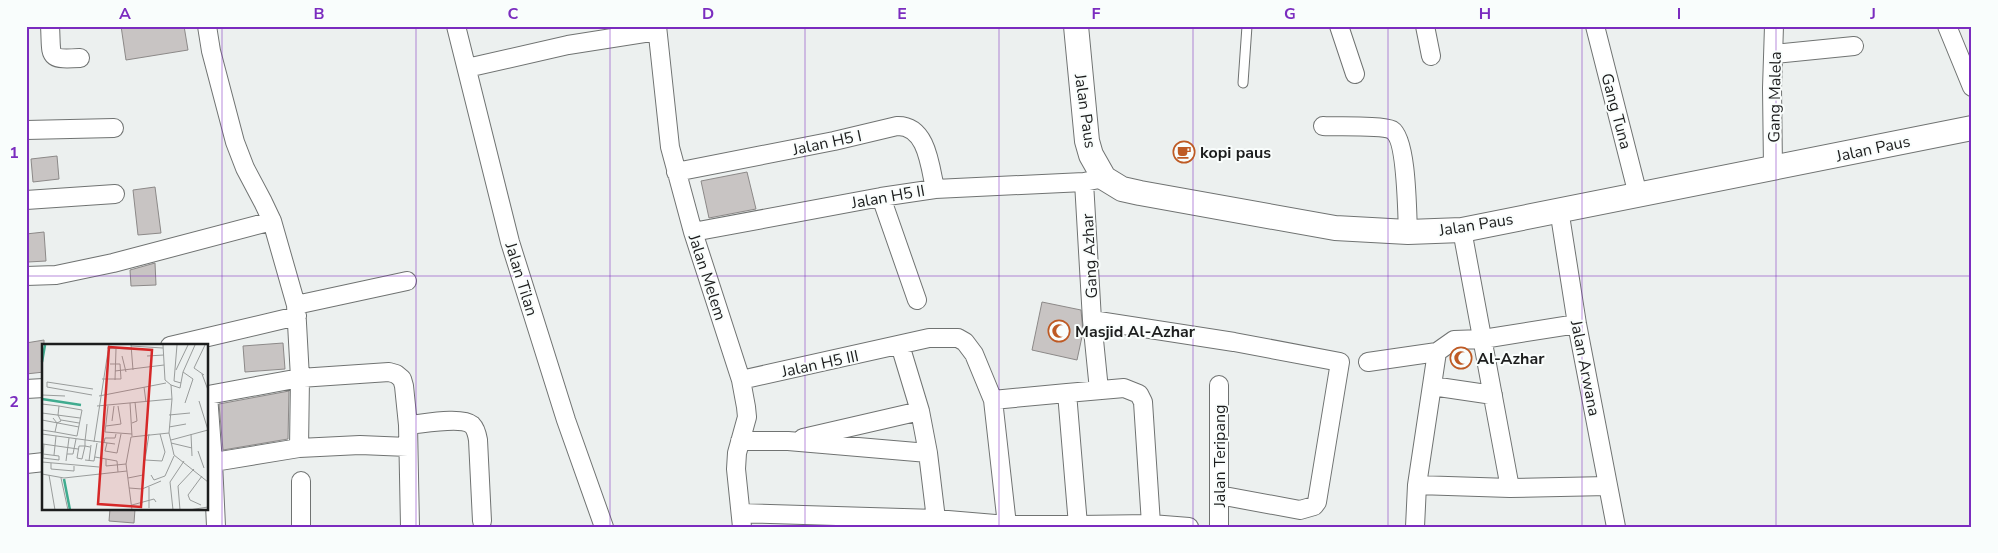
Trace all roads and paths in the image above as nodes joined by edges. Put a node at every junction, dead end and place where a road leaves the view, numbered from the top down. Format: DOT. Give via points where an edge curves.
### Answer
graph roads {
  1 [pos="50,26"];
  2 [pos="206,26"];
  3 [pos="456,26"];
  4 [pos="1076,26"];
  5 [pos="1247,26"];
  6 [pos="1339,26"];
  7 [pos="1425,26"];
  8 [pos="1595,26"];
  9 [pos="1774,26"];
  10 [pos="1947,26"];
  11 [pos="657,29"];
  12 [pos="1854,46"];
  13 [pos="1774,54"];
  14 [pos="1431,56"];
  15 [pos="80,58"];
  16 [pos="466,68"];
  17 [pos="1355,74"];
  18 [pos="1243,83"];
  19 [pos="1972,87"];
  20 [pos="1323,126"];
  21 [pos="114,128"];
  22 [pos="1972,128"];
  23 [pos="26,130"];
  24 [pos="1773,168"];
  25 [pos="676,172"];
  26 [pos="1094,180"];
  27 [pos="935,188"];
  28 [pos="116,194"];
  29 [pos="1638,195"];
  30 [pos="881,197"];
  31 [pos="26,200"];
  32 [pos="1559,209"];
  33 [pos="272,222"];
  34 [pos="1462,230"];
  35 [pos="693,232"];
  36 [pos="1408,232"];
  37 [pos="26,276"];
  38 [pos="407,281"];
  39 [pos="917,300"];
  40 [pos="296,310"];
  41 [pos="1092,320"];
  42 [pos="1577,324"];
  43 [pos="1483,339"];
  44 [pos="177,344"];
  45 [pos="900,345"];
  46 [pos="1437,352"];
  47 [pos="1368,362"];
  48 [pos="300,378"];
  49 [pos="741,380"];
  50 [pos="1219,385"];
  51 [pos="1432,386"];
  52 [pos="42,388"];
  53 [pos="26,389"];
  54 [pos="1100,390"];
  55 [pos="1067,393"];
  56 [pos="1493,394"];
  57 [pos="209,395"];
  58 [pos="992,400"];
  59 [pos="920,411"];
  60 [pos="408,425"];
  61 [pos="209,429"];
  62 [pos="740,441"];
  63 [pos="788,442"];
  64 [pos="408,447"];
  65 [pos="299,448"];
  66 [pos="928,453"];
  67 [pos="42,462"];
  68 [pos="210,463"];
  69 [pos="26,464"];
  70 [pos="301,481"];
  71 [pos="1418,485"];
  72 [pos="1608,486"];
  73 [pos="1510,488"];
  74 [pos="1219,495"];
  75 [pos="936,519"];
  76 [pos="482,520"];
  77 [pos="742,520"];
  78 [pos="1151,524"];
  79 [pos="1007,525"];
  80 [pos="1078,525"];
  81 [pos="216,526"];
  82 [pos="301,527"];
  83 [pos="410,527"];
  84 [pos="604,527"];
  85 [pos="1189,527"];
  86 [pos="1219,527"];
  87 [pos="1415,527"];
  88 [pos="1616,527"];
  1 -- 15 [label="street" via="54,57 60,60"];
  2 -- 33 [label="street" via="235,142"];
  3 -- 16 [label="street, Jalan Tilan"];
  4 -- 26 [label="main road, Jalan Paus" via="1086,141 1097,169"];
  5 -- 18 [label="lane"];
  6 -- 17 [label="street"];
  7 -- 14 [label="street"];
  8 -- 29 [label="street, Gang Tuna"];
  9 -- 13 [label="street, Gang Malela"];
  10 -- 19 [label="street"];
  11 -- 16 [label="street" via="560,46"];
  11 -- 25 [label="street, Jalan Melem" via="667,128"];
  12 -- 13 [label="street"];
  13 -- 24 [label="street, Gang Malela"];
  16 -- 84 [label="street, Jalan Tilan" via="510,242 566,420"];
  20 -- 36 [label="street" via="1387,128 1396,134 1403,149"];
  21 -- 23 [label="street"];
  22 -- 24 [label="main road, Jalan Paus"];
  24 -- 29 [label="main road, Jalan Paus"];
  25 -- 27 [label="street, Jalan H5 I" via="905,126 917,132 921,140"];
  25 -- 35 [label="street, Jalan Melem"];
  26 -- 27 [label="street, Jalan H5 II"];
  26 -- 36 [label="main road, Jalan Paus" via="1140,193 1335,228"];
  26 -- 41 [label="street, Gang Azhar"];
  27 -- 30 [label="street, Jalan H5 II"];
  28 -- 31 [label="street"];
  29 -- 32 [label="main road, Jalan Paus"];
  30 -- 35 [label="street, Jalan H5 II"];
  30 -- 39 [label="street"];
  32 -- 34 [label="main road, Jalan Paus"];
  32 -- 42 [label="street, Jalan Arwana"];
  33 -- 37 [label="street" via="104,265 56,275"];
  33 -- 40 [label="street"];
  34 -- 36 [label="main road, Jalan Paus"];
  34 -- 43 [label="street"];
  35 -- 49 [label="street, Jalan Melem"];
  38 -- 40 [label="street"];
  40 -- 44 [label="street"];
  40 -- 48 [label="street"];
  41 -- 54 [label="street, Gang Azhar"];
  41 -- 74 [label="street" via="1340,362 1314,506 1300,510"];
  42 -- 43 [label="street"];
  42 -- 72 [label="street, Jalan Arwana"];
  43 -- 46 [label="street" via="1454,340"];
  43 -- 56 [label="street"];
  45 -- 49 [label="street, Jalan H5 III"];
  45 -- 58 [label="street, Jalan H5 III" via="929,338 958,338 965,342 974,354"];
  45 -- 59 [label="street"];
  46 -- 47 [label="street"];
  46 -- 51 [label="street"];
  48 -- 57 [label="street"];
  48 -- 60 [label="street" via="396,374 404,386"];
  48 -- 65 [label="street"];
  49 -- 62 [label="street, Jalan Melem" via="747,417"];
  50 -- 74 [label="street, Jalan Teripang"];
  51 -- 56 [label="street"];
  51 -- 71 [label="street"];
  52 -- 53 [label="street"];
  54 -- 55 [label="street"];
  54 -- 78 [label="street" via="1129,388 1139,394 1143,402"];
  55 -- 58 [label="street"];
  55 -- 80 [label="street"];
  56 -- 73 [label="street"];
  58 -- 79 [label="street"];
  59 -- 63 [label="street"];
  59 -- 66 [label="street"];
  60 -- 64 [label="street"];
  60 -- 76 [label="street" via="459,420 472,425 478,440"];
  61 -- 68 [label="street"];
  62 -- 63 [label="street"];
  62 -- 77 [label="street, Jalan Melem" via="736,468"];
  63 -- 66 [label="street"];
  64 -- 65 [label="street"];
  64 -- 83 [label="street"];
  65 -- 68 [label="street"];
  66 -- 75 [label="street"];
  67 -- 69 [label="street"];
  68 -- 81 [label="street"];
  70 -- 82 [label="street"];
  71 -- 73 [label="street"];
  71 -- 87 [label="street"];
  72 -- 73 [label="street"];
  72 -- 88 [label="street, Jalan Arwana"];
  74 -- 86 [label="street, Jalan Teripang"];
  75 -- 77 [label="street"];
  75 -- 79 [label="street"];
  78 -- 80 [label="street"];
  78 -- 85 [label="street"];
  79 -- 80 [label="street"];
}
